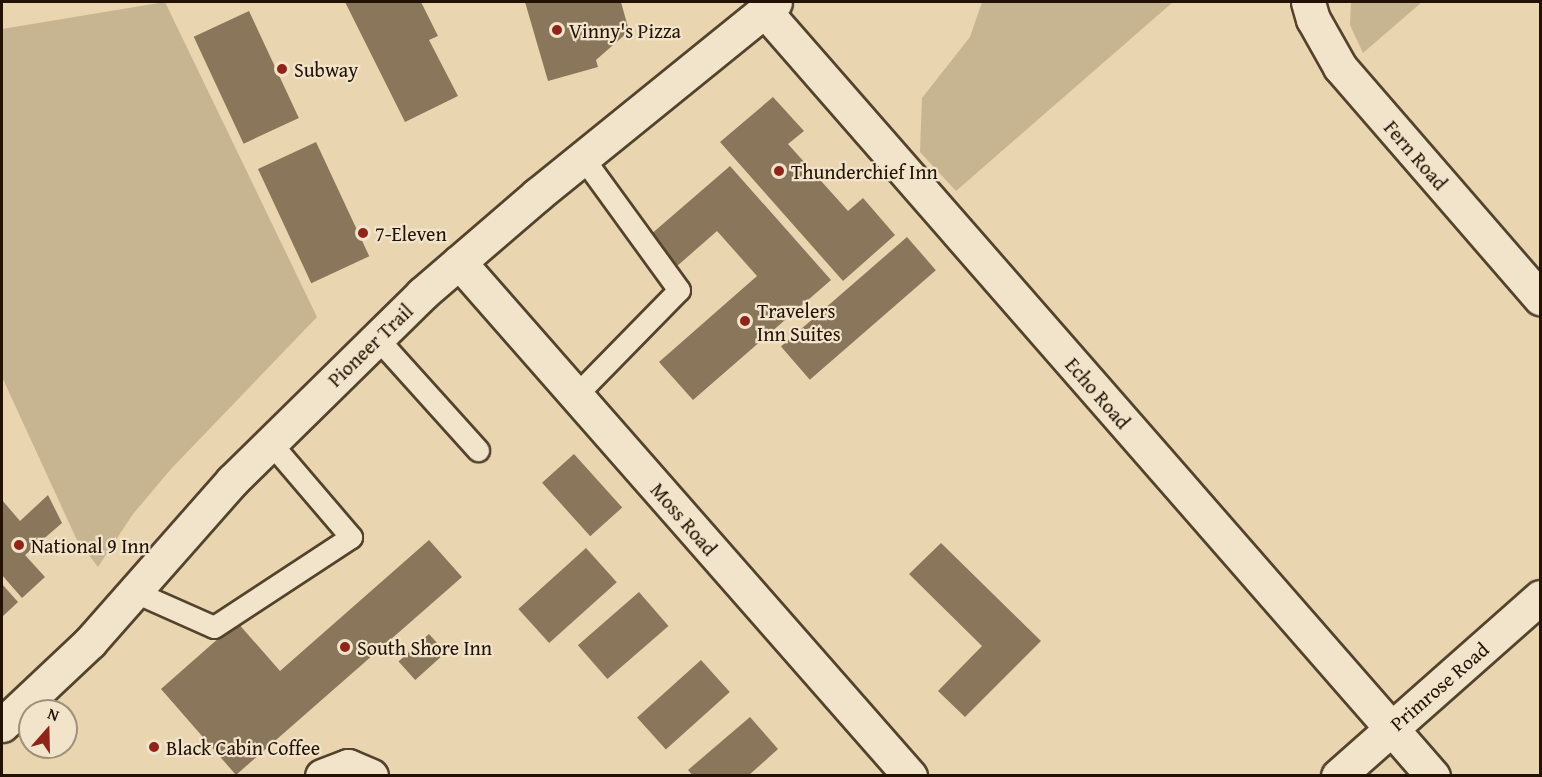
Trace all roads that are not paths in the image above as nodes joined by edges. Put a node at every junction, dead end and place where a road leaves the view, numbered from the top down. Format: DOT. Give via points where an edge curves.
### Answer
graph roads {
  1 [pos="1308,2"];
  2 [pos="769,6"];
  3 [pos="583,158"];
  4 [pos="459,262"];
  5 [pos="1540,298"];
  6 [pos="377,338"];
  7 [pos="576,395"];
  8 [pos="270,442"];
  9 [pos="478,450"];
  10 [pos="135,592"];
  11 [pos="1540,597"];
  12 [pos="2,725"];
  13 [pos="1392,728"];
  14 [pos="322,776"];
  15 [pos="371,776"];
  16 [pos="910,776"];
  17 [pos="1338,776"];
  18 [pos="1433,776"];
  1 -- 5 [label="street, Fern Road" via="1313,19 1340,67"];
  2 -- 3 [label="street, Pioneer Trail"];
  2 -- 13 [label="street, Echo Road"];
  3 -- 4 [label="street, Pioneer Trail"];
  3 -- 7 [label="lane" via="679,290"];
  4 -- 6 [label="street, Pioneer Trail"];
  4 -- 7 [label="street, Moss Road"];
  6 -- 8 [label="street, Pioneer Trail"];
  6 -- 9 [label="lane"];
  7 -- 16 [label="street, Moss Road"];
  8 -- 10 [label="street, Pioneer Trail" via="194,520"];
  8 -- 10 [label="lane" via="351,537 214,627"];
  10 -- 12 [label="street, Pioneer Trail" via="90,642"];
  11 -- 13 [label="street, Primrose Road"];
  13 -- 17 [label="street, Primrose Road"];
  13 -- 18 [label="street, Echo Road"];
  14 -- 15 [label="street" via="348,766"];
}
